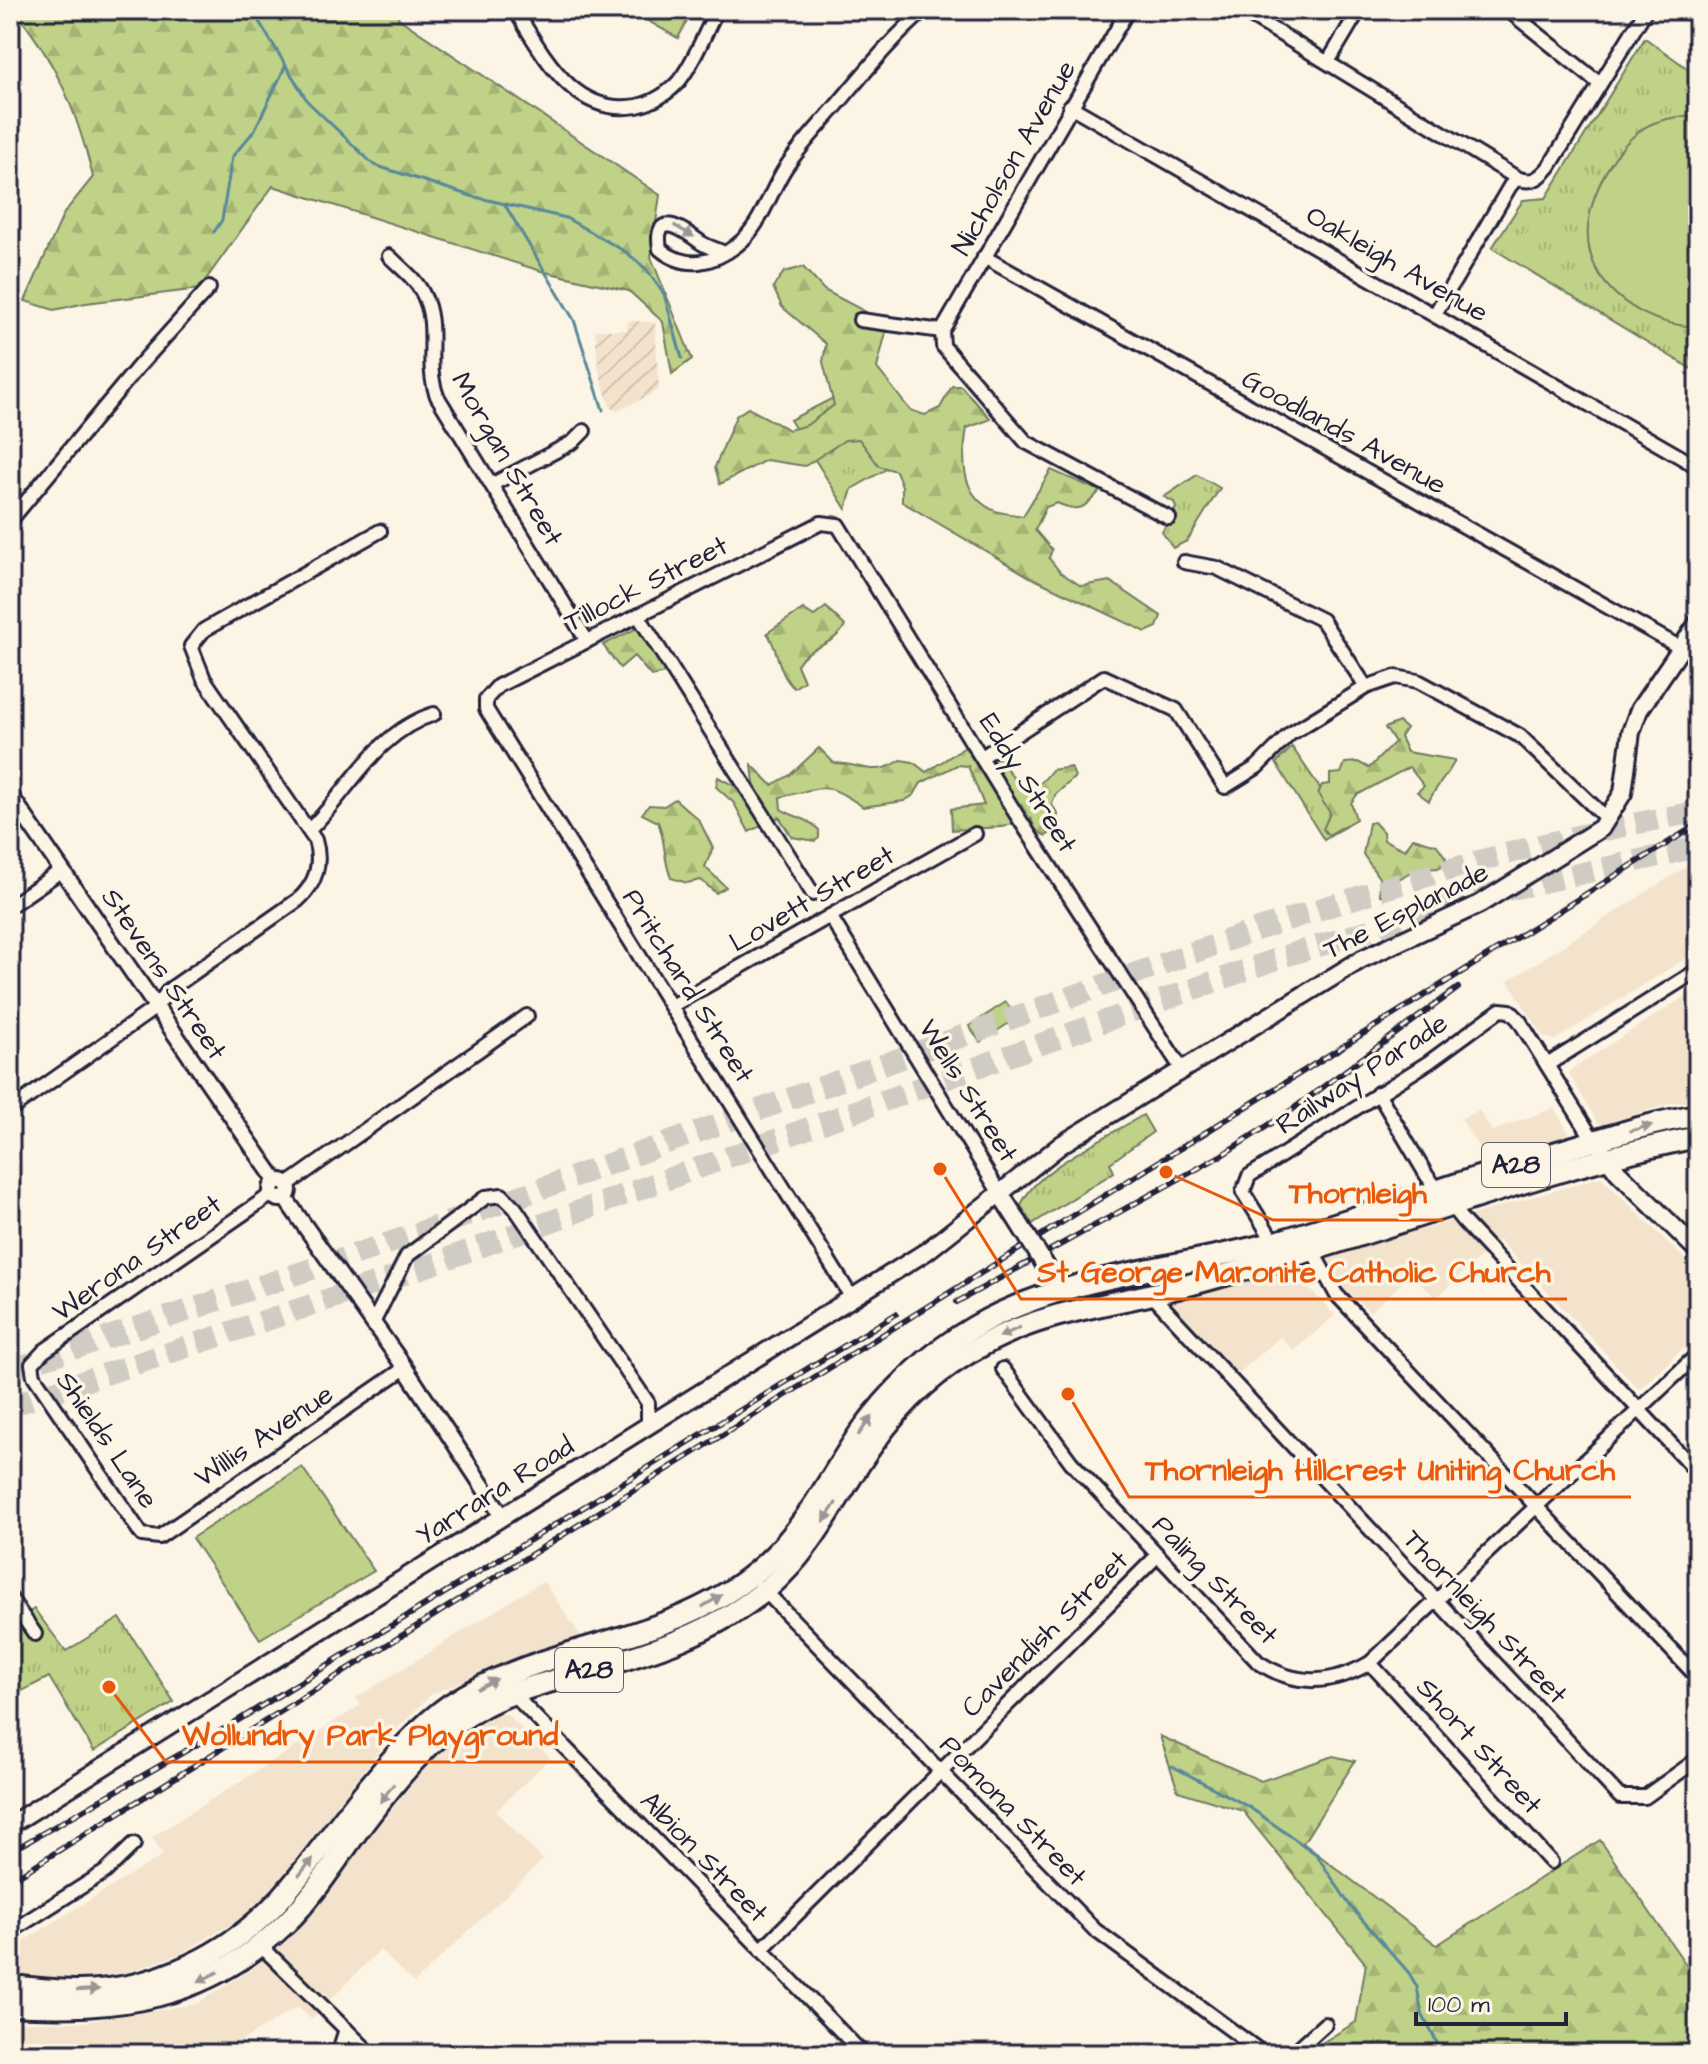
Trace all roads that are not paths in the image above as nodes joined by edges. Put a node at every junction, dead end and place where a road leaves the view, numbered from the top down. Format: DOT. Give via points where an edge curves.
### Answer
graph roads {
  1 [pos="515,10"];
  2 [pos="717,10"];
  3 [pos="925,10"];
  4 [pos="1128,10"];
  5 [pos="1241,10"];
  6 [pos="1359,10"];
  7 [pos="1508,10"];
  8 [pos="1646,10"];
  9 [pos="1328,62"];
  10 [pos="1600,84"];
  11 [pos="1070,106"];
  12 [pos="1517,178"];
  13 [pos="724,253"];
  14 [pos="389,256"];
  15 [pos="984,257"];
  16 [pos="209,288"];
  17 [pos="1435,314"];
  18 [pos="860,320"];
  19 [pos="942,331"];
  20 [pos="584,431"];
  21 [pos="1698,467"];
  22 [pos="493,484"];
  23 [pos="1169,518"];
  24 [pos="10,521"];
  25 [pos="833,522"];
  26 [pos="380,531"];
  27 [pos="1184,562"];
  28 [pos="638,615"];
  29 [pos="1698,623"];
  30 [pos="587,641"];
  31 [pos="1681,648"];
  32 [pos="1366,687"];
  33 [pos="486,699"];
  34 [pos="434,714"];
  35 [pos="982,757"];
  36 [pos="10,795"];
  37 [pos="1608,820"];
  38 [pos="309,830"];
  39 [pos="975,834"];
  40 [pos="62,870"];
  41 [pos="813,894"];
  42 [pos="10,906"];
  43 [pos="830,916"];
  44 [pos="1698,970"];
  45 [pos="673,1005"];
  46 [pos="155,1008"];
  47 [pos="527,1016"];
  48 [pos="1547,1065"];
  49 [pos="1183,1071"];
  50 [pos="1378,1093"];
  51 [pos="10,1110"];
  52 [pos="1698,1115"];
  53 [pos="1698,1137"];
  54 [pos="1594,1141"];
  55 [pos="1608,1160"];
  56 [pos="1437,1189"];
  57 [pos="280,1190"];
  58 [pos="999,1192"];
  59 [pos="1452,1208"];
  60 [pos="1274,1242"];
  61 [pos="1312,1250"];
  62 [pos="1698,1251"];
  63 [pos="1062,1292"];
  64 [pos="1151,1294"];
  65 [pos="852,1298"];
  66 [pos="1124,1300"];
  67 [pos="373,1323"];
  68 [pos="1698,1354"];
  69 [pos="32,1364"];
  70 [pos="405,1368"];
  71 [pos="1003,1369"];
  72 [pos="1639,1410"];
  73 [pos="648,1427"];
  74 [pos="1698,1473"];
  75 [pos="1536,1506"];
  76 [pos="503,1517"];
  77 [pos="149,1538"];
  78 [pos="1158,1555"];
  79 [pos="757,1583"];
  80 [pos="10,1598"];
  81 [pos="1436,1600"];
  82 [pos="35,1634"];
  83 [pos="1370,1663"];
  84 [pos="1698,1678"];
  85 [pos="512,1693"];
  86 [pos="1698,1759"];
  87 [pos="941,1771"];
  88 [pos="11,1821"];
  89 [pos="134,1844"];
  90 [pos="1551,1862"];
  91 [pos="10,1932"];
  92 [pos="260,1945"];
  93 [pos="761,1950"];
  94 [pos="10,1986"];
  95 [pos="10,2005"];
  96 [pos="1325,2024"];
  97 [pos="346,2029"];
  98 [pos="338,2054"];
  99 [pos="371,2054"];
  100 [pos="863,2054"];
  101 [pos="1264,2054"];
  102 [pos="1292,2054"];
  1 -- 2 [label="street" via="572,90 603,107 624,108 647,104 679,81"];
  3 -- 13 [label="street" via="895,37 786,166 751,230"];
  4 -- 11 [label="street, Nicholson Avenue"];
  5 -- 9 [label="street"];
  6 -- 9 [label="street"];
  7 -- 10 [label="street"];
  8 -- 10 [label="street"];
  9 -- 12 [label="street"];
  10 -- 12 [label="street" via="1543,174 1530,181"];
  11 -- 15 [label="street, Nicholson Avenue"];
  11 -- 17 [label="street, Oakleigh Avenue"];
  12 -- 17 [label="street"];
  13 -- 13 [label="street, one-way" via="709,261 682,262 660,249 658,238 663,227 683,226 702,244"];
  14 -- 22 [label="street, Morgan Street" via="426,299 432,383"];
  15 -- 19 [label="street, Nicholson Avenue"];
  15 -- 31 [label="street, Goodlands Avenue"];
  16 -- 24 [label="street"];
  17 -- 21 [label="street, Oakleigh Avenue"];
  18 -- 19 [label="street"];
  19 -- 23 [label="street" via="943,346 1026,442"];
  20 -- 22 [label="street"];
  22 -- 30 [label="street, Morgan Street"];
  25 -- 28 [label="street, Tillock Street" via="821,523"];
  25 -- 35 [label="street, Eddy Street"];
  26 -- 38 [label="street" via="204,630 191,646 204,679"];
  27 -- 32 [label="street" via="1217,568 1322,620"];
  28 -- 30 [label="street, Tillock Street"];
  28 -- 41 [label="street"];
  29 -- 31 [label="main road, The Esplanade"];
  30 -- 33 [label="street, Tillock Street" via="498,686"];
  31 -- 37 [label="main road, The Esplanade" via="1639,710 1626,782"];
  32 -- 35 [label="street" via="1290,734 1257,767 1225,787 1176,710 1104,677"];
  32 -- 37 [label="street" via="1395,677 1418,681 1511,731"];
  33 -- 45 [label="street, Pritchard Street" via="486,709"];
  34 -- 38 [label="street" via="382,744"];
  35 -- 49 [label="street, Eddy Street"];
  36 -- 40 [label="street, Stevens Street"];
  37 -- 49 [label="main road, The Esplanade" via="1488,899 1383,947"];
  38 -- 46 [label="street" via="318,859 307,892 169,990"];
  39 -- 43 [label="street, Lovett Street"];
  40 -- 42 [label="street"];
  40 -- 46 [label="street, Stevens Street"];
  43 -- 45 [label="street, Lovett Street"];
  43 -- 58 [label="street, Wells Street"];
  44 -- 48 [label="street"];
  45 -- 65 [label="street, Pritchard Street"];
  46 -- 51 [label="street"];
  46 -- 57 [label="street, Stevens Street"];
  47 -- 57 [label="street, Werona Street"];
  48 -- 50 [label="street, Railway Parade" via="1515,1014 1505,1009"];
  48 -- 54 [label="street"];
  49 -- 58 [label="main road, The Esplanade" via="1062,1144"];
  50 -- 56 [label="street"];
  50 -- 60 [label="street, Railway Parade" via="1249,1176 1243,1192"];
  54 -- 52 [label="highway, A28, one-way"];
  53 -- 55 [label="highway, A28"];
  54 -- 55 [label="main road"];
  54 -- 56 [label="highway, A28"];
  55 -- 59 [label="highway, A28"];
  55 -- 62 [label="main road"];
  56 -- 59 [label="street"];
  56 -- 60 [label="highway, A28"];
  57 -- 67 [label="street, Stevens Street"];
  57 -- 69 [label="street, Werona Street"];
  58 -- 63 [label="main road, Wells Street, bridge"];
  58 -- 65 [label="main road, Yarrara Road" via="927,1251"];
  59 -- 61 [label="highway, A28"];
  59 -- 72 [label="street"];
  60 -- 63 [label="highway, A28"];
  61 -- 64 [label="highway, A28"];
  61 -- 75 [label="street" via="1336,1294"];
  63 -- 66 [label="highway" via="1070,1300"];
  79 -- 63 [label="highway, A28, one-way" via="875,1412 924,1363 1008,1309"];
  64 -- 66 [label="highway, A28"];
  64 -- 81 [label="street, Thornleigh Street"];
  65 -- 73 [label="main road, Yarrara Road"];
  66 -- 79 [label="highway, A28, one-way" via="1017,1328 936,1376 889,1422 812,1540"];
  67 -- 70 [label="street, Stevens Street"];
  67 -- 73 [label="street" via="407,1256 486,1197 502,1195 648,1403"];
  68 -- 72 [label="street, Paling Street"];
  69 -- 77 [label="street, Shields Lane" via="34,1376"];
  70 -- 76 [label="street, Stevens Street"];
  70 -- 77 [label="street, Willis Avenue" via="159,1537"];
  71 -- 78 [label="street, Paling Street" via="1071,1462"];
  72 -- 74 [label="street"];
  72 -- 75 [label="street, Paling Street"];
  73 -- 76 [label="main road, Yarrara Road"];
  75 -- 81 [label="street, Paling Street"];
  75 -- 84 [label="street"];
  76 -- 88 [label="main road, Yarrara Road"];
  78 -- 83 [label="street, Paling Street" via="1258,1662 1274,1672 1315,1682 1337,1679"];
  78 -- 87 [label="street, Cavendish Street"];
  79 -- 85 [label="highway, A28" via="700,1633"];
  79 -- 87 [label="street, Pomona Street"];
  94 -- 79 [label="highway, A28, one-way" via="98,1990 150,1981 188,1966 271,1909 400,1751 451,1704 509,1674 672,1622"];
  80 -- 82 [label="street"];
  81 -- 83 [label="street, Paling Street"];
  81 -- 86 [label="street, Thornleigh Street" via="1620,1797 1645,1797"];
  83 -- 90 [label="street, Short Street"];
  85 -- 92 [label="highway, A28, one-way" via="428,1744 289,1920"];
  85 -- 93 [label="street, Albion Street"];
  87 -- 93 [label="street, Cavendish Street"];
  87 -- 101 [label="street, Pomona Street" via="1095,1930"];
  89 -- 91 [label="street" via="105,1872"];
  92 -- 95 [label="highway, A28, one-way" via="209,1978 162,1997 116,2006"];
  92 -- 97 [label="street"];
  93 -- 100 [label="street, Albion Street"];
  96 -- 102 [label="street"];
  97 -- 98 [label="street"];
  97 -- 99 [label="street"];
}
